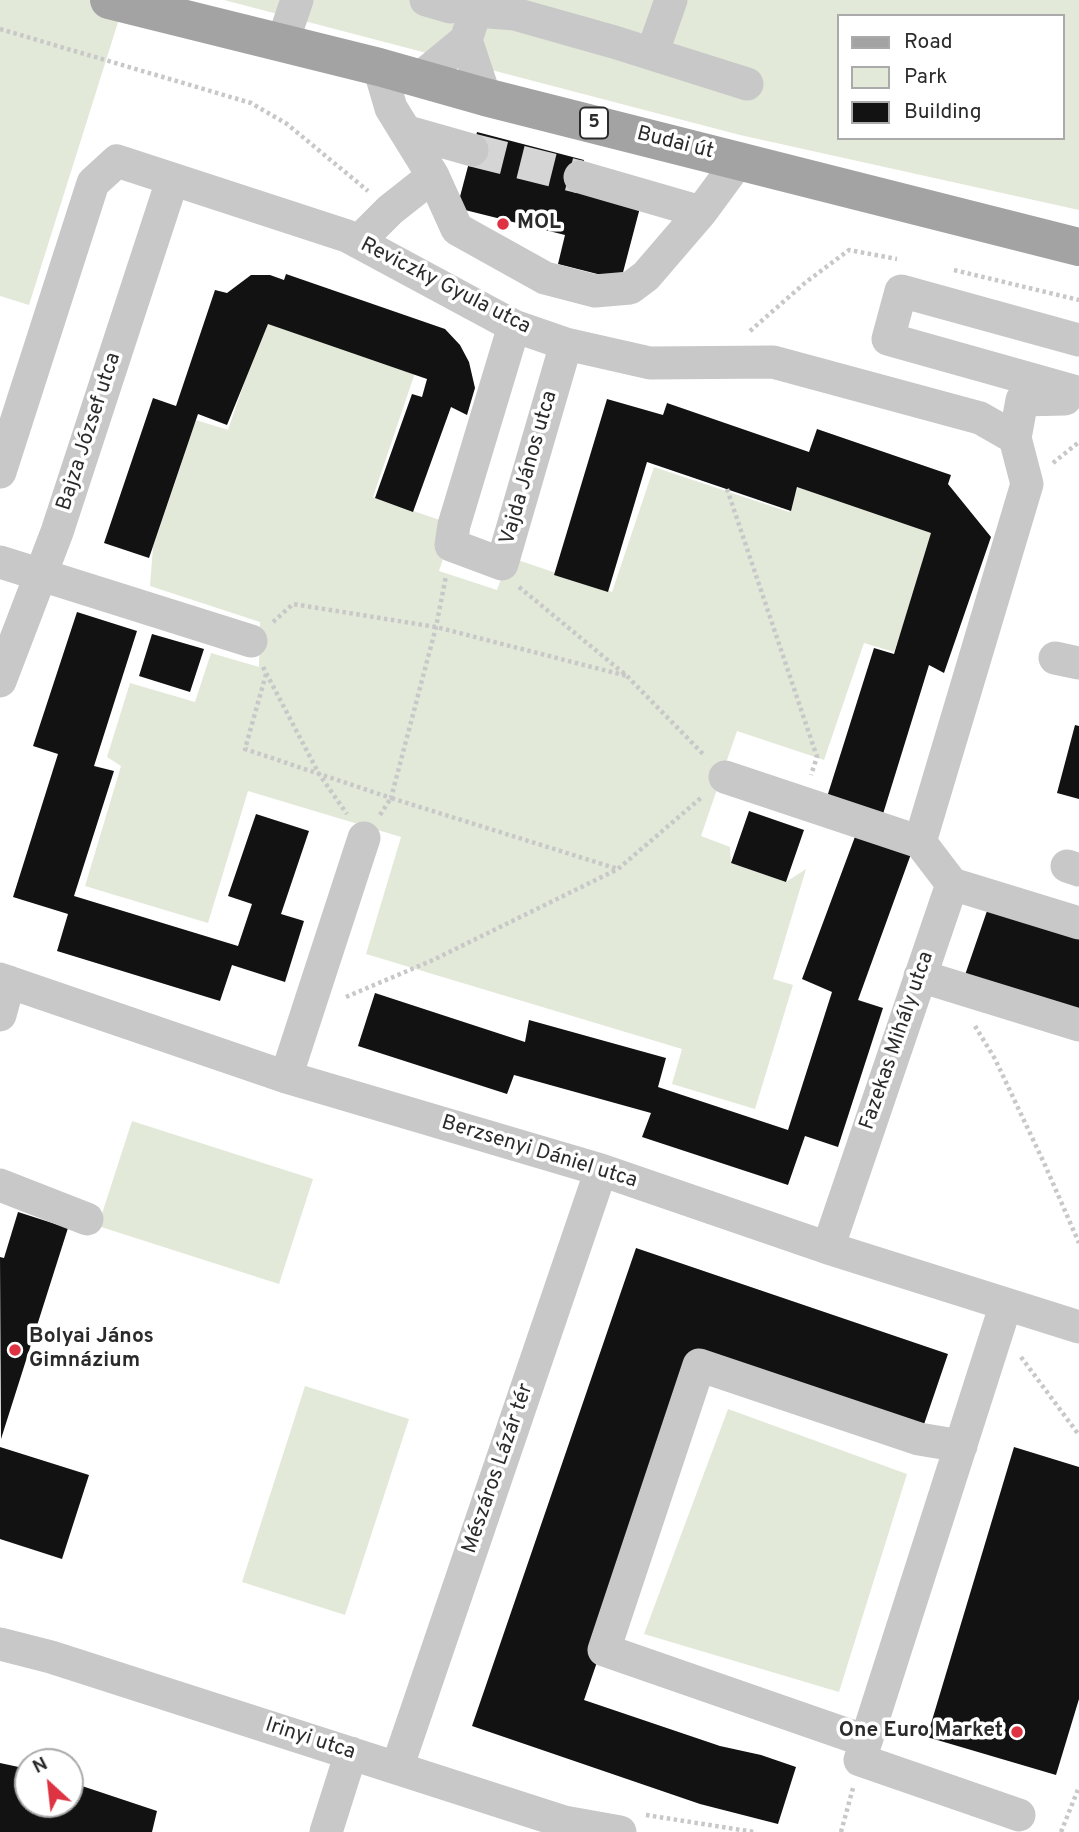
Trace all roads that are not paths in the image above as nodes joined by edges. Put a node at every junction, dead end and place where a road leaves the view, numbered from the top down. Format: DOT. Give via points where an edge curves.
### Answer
graph roads {
  1 [pos="109,0"];
  2 [pos="298,0"];
  3 [pos="671,0"];
  4 [pos="152,6"];
  5 [pos="459,12"];
  6 [pos="282,44"];
  7 [pos="652,54"];
  8 [pos="379,67"];
  9 [pos="420,78"];
  10 [pos="747,84"];
  11 [pos="485,97"];
  12 [pos="405,131"];
  13 [pos="472,150"];
  14 [pos="740,159"];
  15 [pos="433,176"];
  16 [pos="580,177"];
  17 [pos="172,181"];
  18 [pos="701,212"];
  19 [pos="358,242"];
  20 [pos="1079,247"];
  21 [pos="954,306"];
  22 [pos="514,326"];
  23 [pos="1031,327"];
  24 [pos="1079,340"];
  25 [pos="566,344"];
  26 [pos="940,354"];
  27 [pos="1023,388"];
  28 [pos="1078,391"];
  29 [pos="1016,438"];
  30 [pos="0,472"];
  31 [pos="0,562"];
  32 [pos="42,575"];
  33 [pos="251,641"];
  34 [pos="0,681"];
  35 [pos="725,777"];
  36 [pos="364,838"];
  37 [pos="920,842"];
  38 [pos="952,884"];
  39 [pos="1079,923"];
  40 [pos="5,981"];
  41 [pos="936,981"];
  42 [pos="0,1015"];
  43 [pos="1079,1026"];
  44 [pos="286,1077"];
  45 [pos="601,1170"];
  46 [pos="0,1185"];
  47 [pos="86,1219"];
  48 [pos="828,1248"];
  49 [pos="1002,1315"];
  50 [pos="1079,1327"];
  51 [pos="961,1446"];
  52 [pos="0,1644"];
  53 [pos="863,1750"];
  54 [pos="351,1753"];
  55 [pos="397,1768"];
  56 [pos="1019,1815"];
  57 [pos="326,1832"];
  58 [pos="621,1832"];
  1 -- 4 [label="main road, Budai út / 5"];
  2 -- 6 [label="street"];
  3 -- 7 [label="street"];
  4 -- 6 [label="main road, Budai út / 5"];
  5 -- 7 [label="street" via="515,14"];
  5 -- 9 [label="street"];
  5 -- 11 [label="street"];
  6 -- 8 [label="main road, Budai út / 5"];
  7 -- 10 [label="street"];
  8 -- 9 [label="main road, Budai út / 5"];
  8 -- 12 [label="street" via="391,108"];
  9 -- 11 [label="main road, Budai út / 5"];
  11 -- 14 [label="main road, Budai út / 5"];
  12 -- 13 [label="street"];
  12 -- 15 [label="street"];
  14 -- 18 [label="street"];
  14 -- 20 [label="main road, Budai út / 5"];
  15 -- 18 [label="street" via="457,229 545,278 594,291 630,288"];
  15 -- 19 [label="street"];
  16 -- 18 [label="street"];
  17 -- 19 [label="street, Reviczky Gyula utca"];
  17 -- 30 [label="street, Reviczky Gyula utca" via="117,162 93,183"];
  17 -- 32 [label="street, Bajza József utca"];
  19 -- 22 [label="street, Reviczky Gyula utca"];
  21 -- 23 [label="street"];
  21 -- 26 [label="street"];
  21 -- 26 [label="street" via="901,291 888,339"];
  22 -- 25 [label="street, Reviczky Gyula utca"];
  22 -- 25 [label="street, Vajda János utca" via="451,545 502,564"];
  23 -- 24 [label="street"];
  23 -- 27 [label="street"];
  25 -- 29 [label="street, Reviczky Gyula utca" via="650,363 774,362 980,418"];
  26 -- 27 [label="street"];
  27 -- 28 [label="street" via="1064,399"];
  27 -- 29 [label="street"];
  29 -- 37 [label="street" via="1027,484"];
  31 -- 32 [label="street"];
  32 -- 33 [label="street"];
  32 -- 34 [label="street, Bajza József utca"];
  35 -- 37 [label="street"];
  36 -- 44 [label="street"];
  37 -- 38 [label="street"];
  38 -- 39 [label="street"];
  38 -- 41 [label="street, Fazekas Mihály utca"];
  40 -- 42 [label="street"];
  40 -- 44 [label="street, Berzsenyi Dániel utca"];
  41 -- 43 [label="street"];
  41 -- 48 [label="street, Fazekas Mihály utca"];
  44 -- 45 [label="street, Berzsenyi Dániel utca"];
  45 -- 48 [label="street, Berzsenyi Dániel utca"];
  45 -- 55 [label="street, Mészáros Lázár tér"];
  46 -- 47 [label="street"];
  48 -- 49 [label="street, Berzsenyi Dániel utca"];
  49 -- 50 [label="street, Berzsenyi Dániel utca"];
  49 -- 51 [label="street"];
  51 -- 53 [label="street"];
  51 -- 53 [label="street" via="919,1439 699,1365 608,1637 604,1650"];
  52 -- 54 [label="street, Irinyi utca"];
  53 -- 56 [label="street"];
  54 -- 55 [label="street, Irinyi utca"];
  54 -- 57 [label="street"];
  55 -- 58 [label="street, Irinyi utca" via="564,1822"];
}
